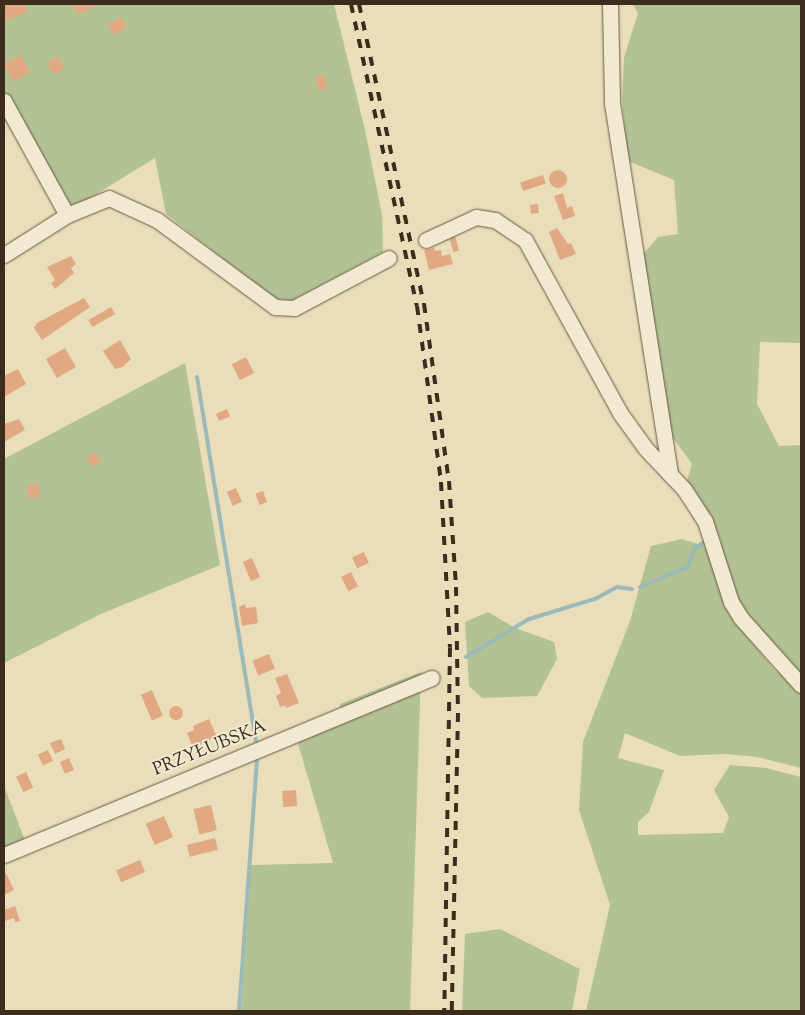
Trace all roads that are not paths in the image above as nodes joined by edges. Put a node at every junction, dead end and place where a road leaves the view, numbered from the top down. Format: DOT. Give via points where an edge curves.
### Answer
graph roads {
  1 [pos="610,4"];
  2 [pos="4,101"];
  3 [pos="67,215"];
  4 [pos="426,240"];
  5 [pos="4,255"];
  6 [pos="389,258"];
  7 [pos="670,474"];
  8 [pos="432,678"];
  9 [pos="801,685"];
  10 [pos="4,856"];
  1 -- 7 [label="street" via="612,103"];
  2 -- 3 [label="street"];
  3 -- 5 [label="street"];
  3 -- 6 [label="street" via="109,198 128,204 157,220 275,307 294,308"];
  4 -- 7 [label="street" via="476,217 496,220 518,233 525,240 620,414"];
  7 -- 9 [label="street" via="705,521 730,602"];
  8 -- 10 [label="street, PRZYŁUBSKA"];
}
